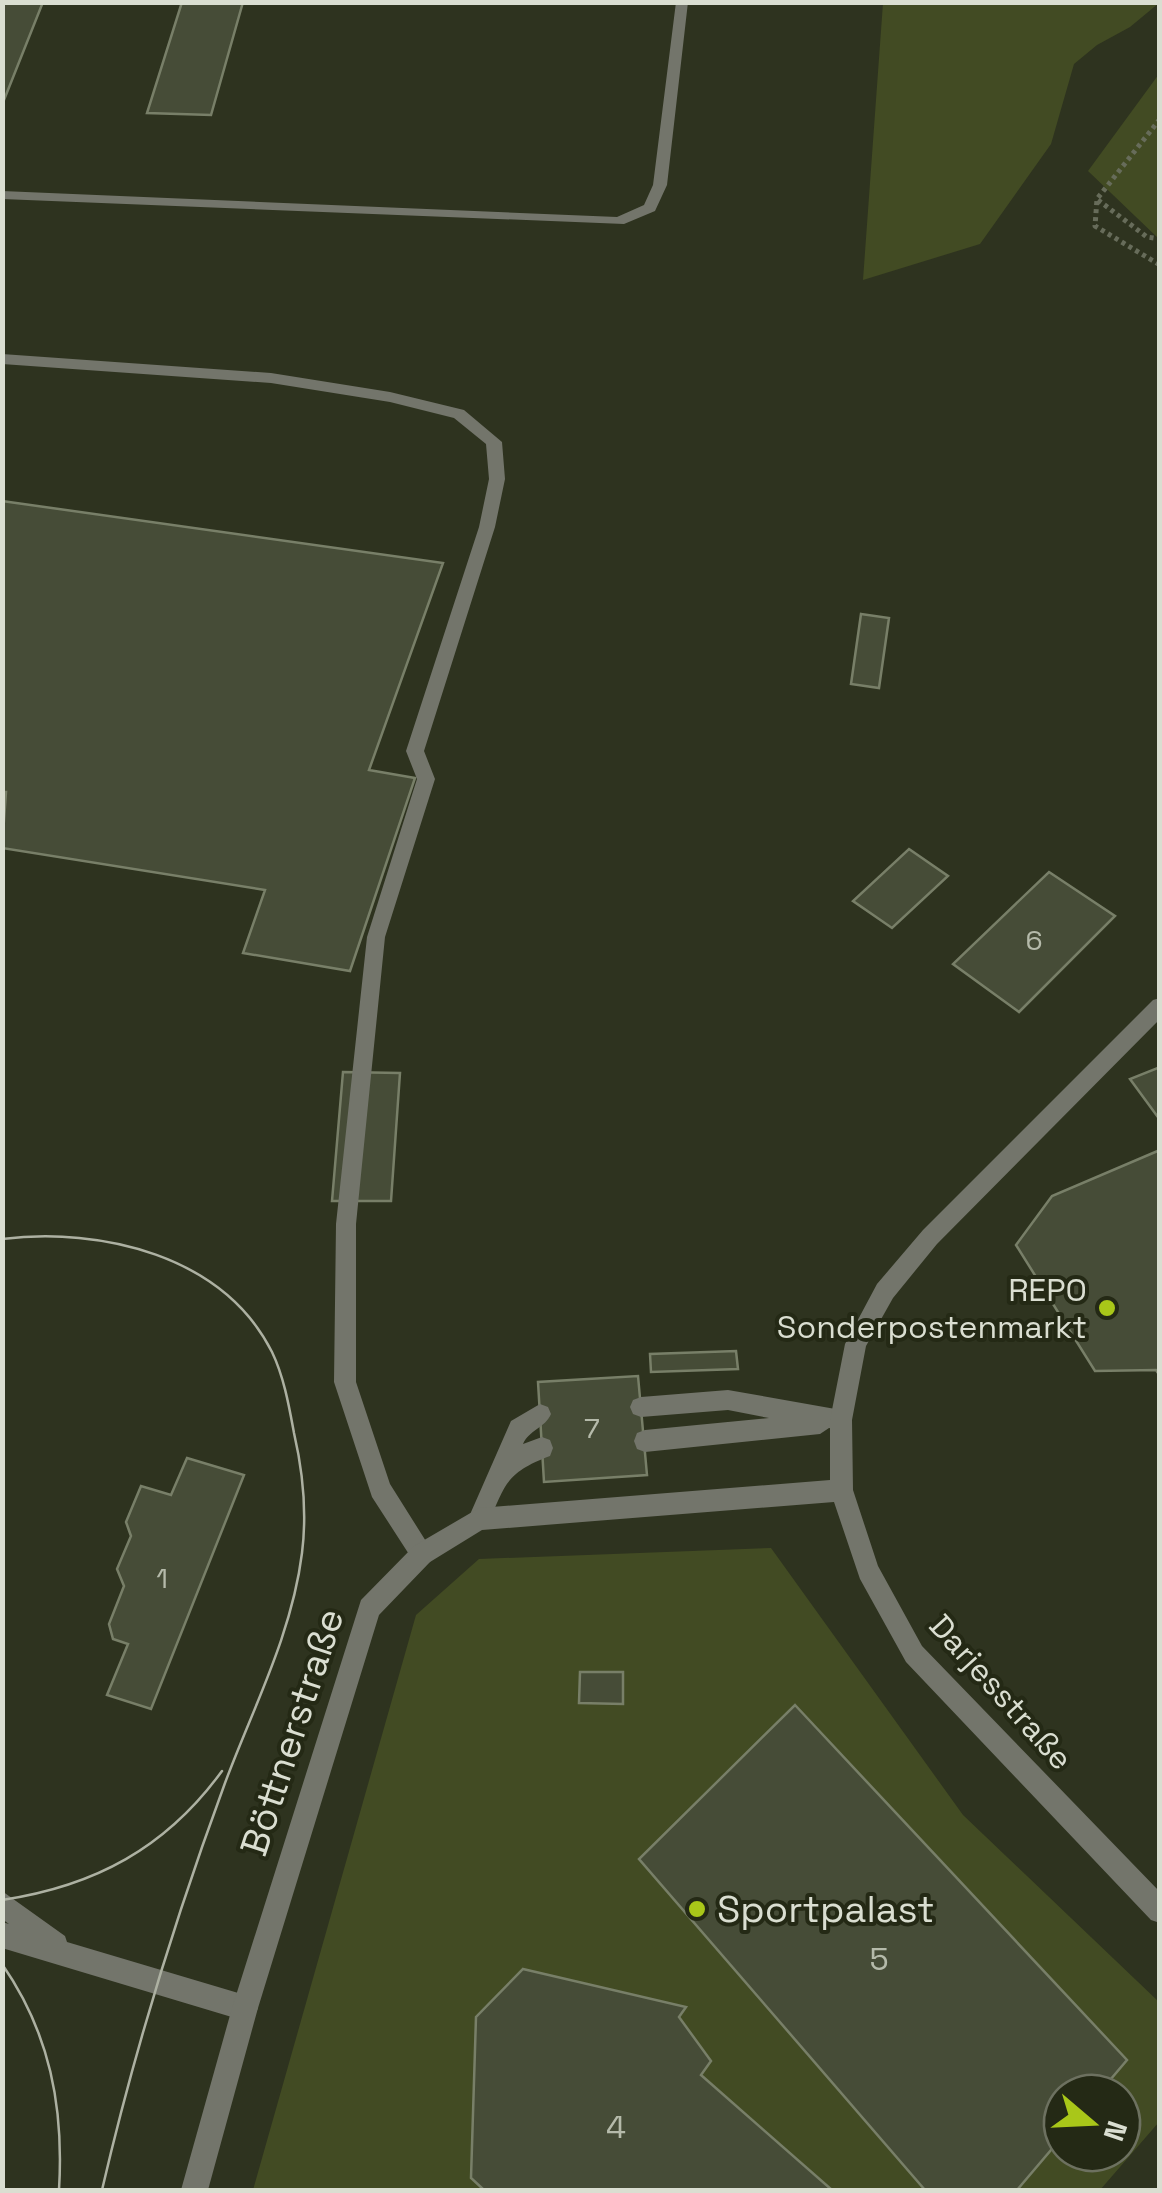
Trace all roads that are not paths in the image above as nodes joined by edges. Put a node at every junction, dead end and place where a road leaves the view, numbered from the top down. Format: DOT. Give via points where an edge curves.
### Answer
graph roads {
  1 [pos="682,2"];
  2 [pos="2,194"];
  3 [pos="2,359"];
  4 [pos="1160,1006"];
  5 [pos="642,1406"];
  6 [pos="540,1414"];
  7 [pos="842,1420"];
  8 [pos="645,1441"];
  9 [pos="542,1448"];
  10 [pos="500,1471"];
  11 [pos="842,1490"];
  12 [pos="478,1518"];
  13 [pos="422,1554"];
  14 [pos="2,1903"];
  15 [pos="1160,1911"];
  16 [pos="2,1935"];
  17 [pos="66,1954"];
  18 [pos="245,2008"];
  19 [pos="194,2190"];
  1 -- 2 [label="street" via="660,185 650,208 620,221"];
  3 -- 13 [label="street" via="271,378 390,397 459,414 494,442 497,480 488,528 414,751 426,779 376,937 346,1224 345,1382 380,1489"];
  4 -- 7 [label="street, Darjesstraße" via="884,1291 856,1344"];
  5 -- 7 [label="street" via="728,1400"];
  6 -- 10 [label="street" via="519,1428"];
  7 -- 8 [label="street"];
  7 -- 11 [label="street, Darjesstraße"];
  9 -- 10 [label="street"];
  10 -- 12 [label="street"];
  11 -- 12 [label="street, Böttnerstraße"];
  11 -- 15 [label="street, Darjesstraße" via="868,1570 914,1654"];
  12 -- 13 [label="street, Böttnerstraße"];
  13 -- 18 [label="street, Böttnerstraße" via="369,1608"];
  14 -- 17 [label="street"];
  16 -- 17 [label="street"];
  17 -- 18 [label="street"];
  18 -- 19 [label="street, Böttnerstraße"];
}
